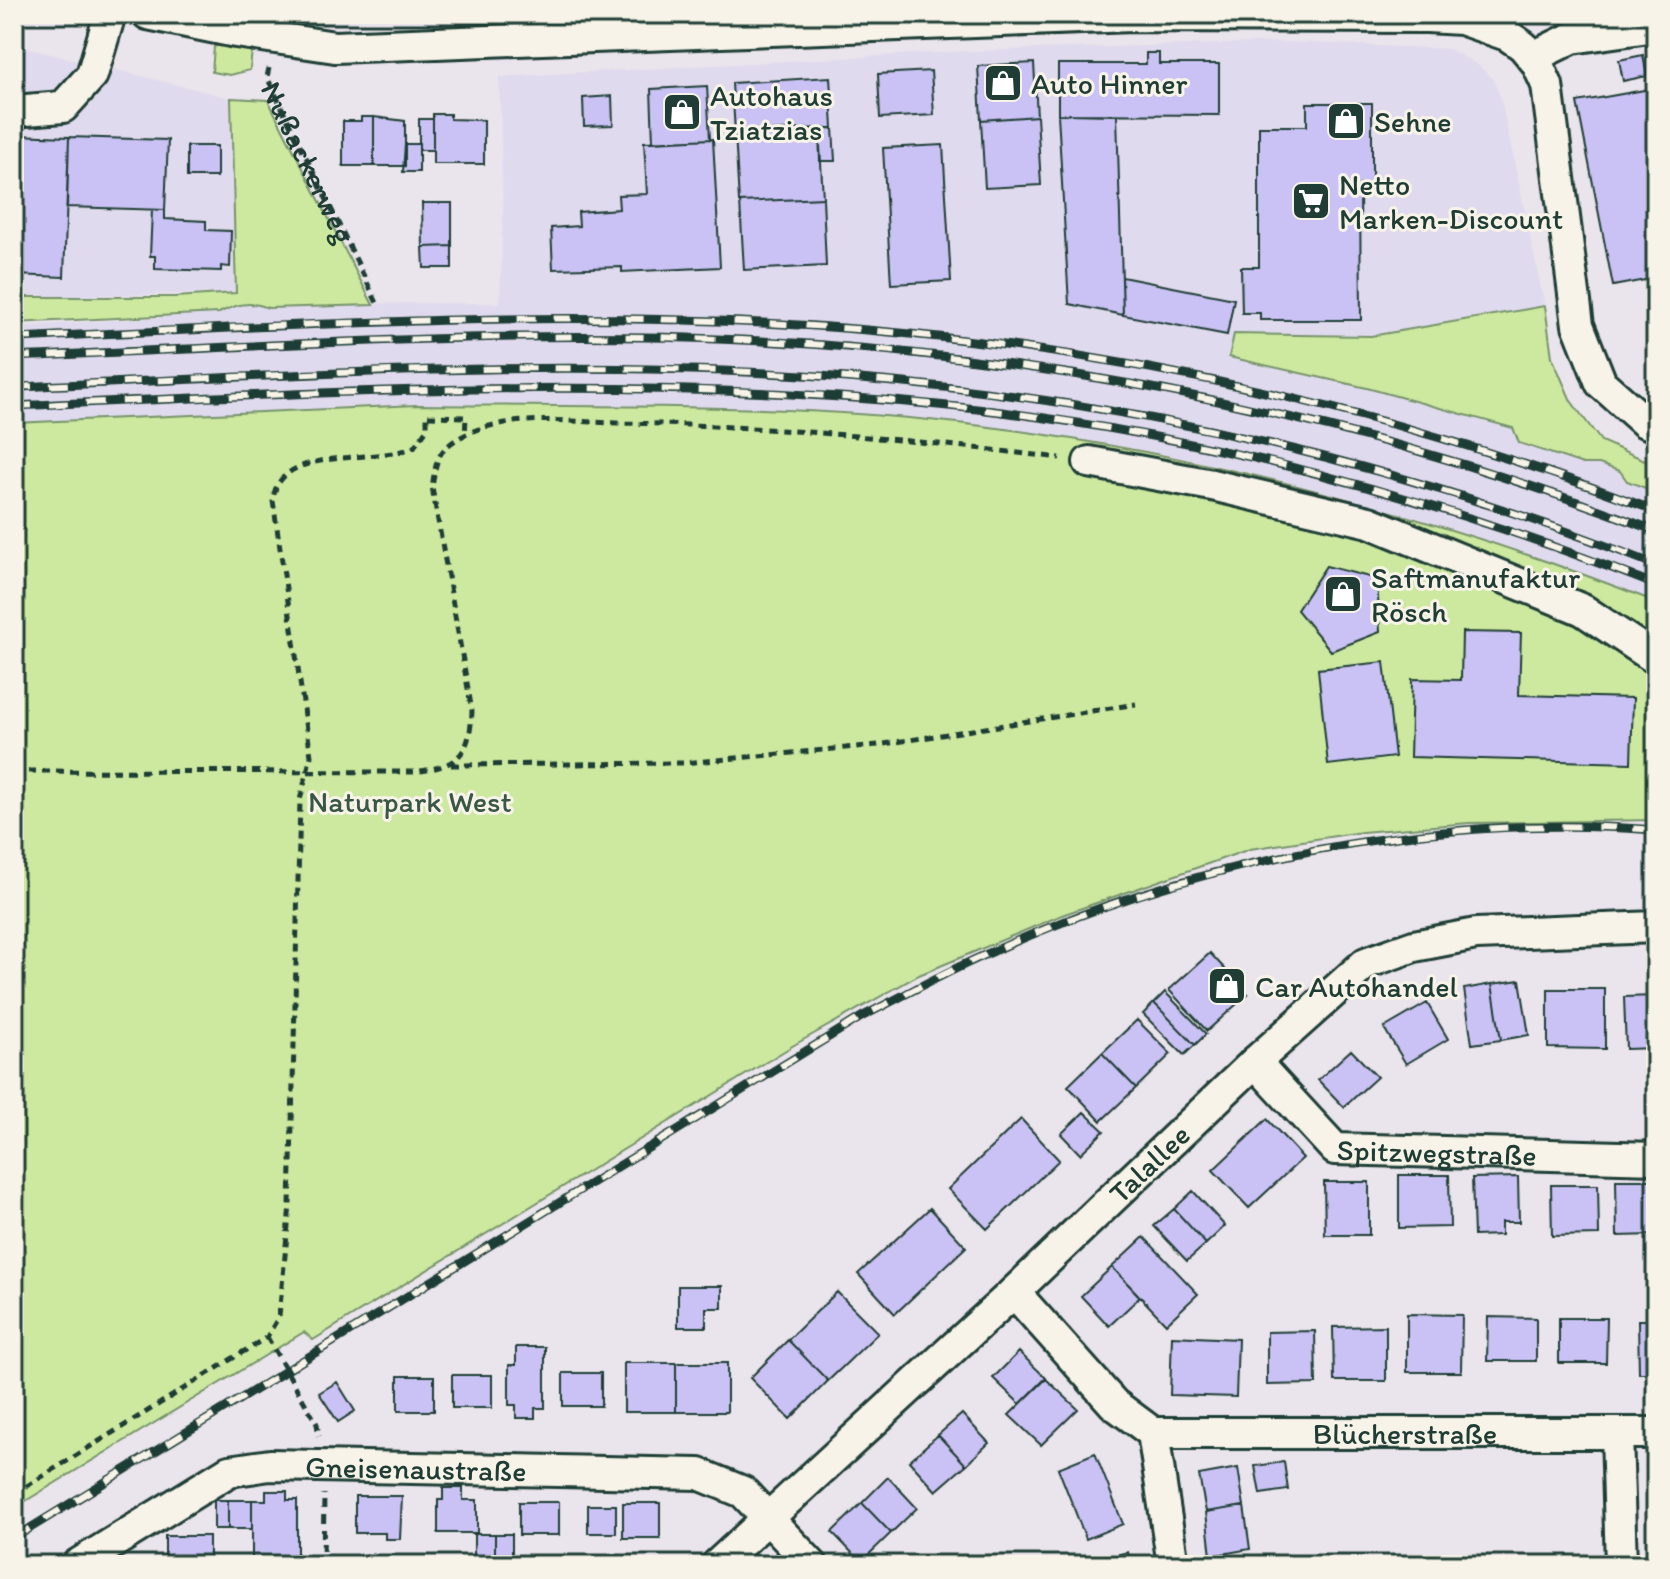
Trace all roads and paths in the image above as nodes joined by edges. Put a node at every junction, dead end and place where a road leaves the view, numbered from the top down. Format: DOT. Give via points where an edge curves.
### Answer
graph roads {
  1 [pos="110,14"];
  2 [pos="148,14"];
  3 [pos="1511,24"];
  4 [pos="276,26"];
  5 [pos="1656,26"];
  6 [pos="1533,57"];
  7 [pos="14,111"];
  8 [pos="378,305"];
  9 [pos="1656,426"];
  10 [pos="465,437"];
  11 [pos="1089,462"];
  12 [pos="1656,659"];
  13 [pos="1136,704"];
  14 [pos="450,765"];
  15 [pos="14,771"];
  16 [pos="305,771"];
  17 [pos="1656,927"];
  18 [pos="1255,1062"];
  19 [pos="1656,1158"];
  20 [pos="1014,1292"];
  21 [pos="267,1337"];
  22 [pos="1153,1433"];
  23 [pos="1617,1433"];
  24 [pos="1656,1433"];
  25 [pos="324,1466"];
  26 [pos="14,1494"];
  27 [pos="767,1518"];
  28 [pos="77,1565"];
  29 [pos="323,1565"];
  30 [pos="717,1565"];
  31 [pos="812,1565"];
  32 [pos="1173,1565"];
  33 [pos="1621,1565"];
  1 -- 7 [label="street" via="92,75 63,107"];
  2 -- 4 [label="street"];
  3 -- 4 [label="street" via="1427,17 1132,16 371,47 335,47"];
  3 -- 6 [label="street"];
  4 -- 8 [label="path, Nußackerweg" via="267,77"];
  5 -- 6 [label="street" via="1572,38"];
  6 -- 9 [label="street" via="1554,112 1578,325 1601,383"];
  10 -- 11 [label="path" via="487,428 534,422 738,425 910,439"];
  10 -- 14 [label="path" via="450,443 437,458 432,487 472,711 465,751"];
  10 -- 16 [label="path" via="466,417 428,414 424,437 414,447 308,463 284,473 274,486 311,756"];
  11 -- 12 [label="street" via="1369,522 1583,610"];
  13 -- 14 [label="path" via="878,745 698,761"];
  14 -- 16 [label="path" via="414,772"];
  15 -- 16 [label="path"];
  16 -- 21 [label="path" via="290,1205 279,1316"];
  17 -- 18 [label="street, Talallee" via="1476,934 1414,946 1366,963"];
  18 -- 19 [label="street, Spitzwegstraße" via="1335,1149"];
  18 -- 20 [label="street, Talallee"];
  20 -- 22 [label="street" via="1114,1404"];
  20 -- 27 [label="street, Talallee"];
  21 -- 25 [label="path" via="317,1424"];
  21 -- 26 [label="path"];
  22 -- 23 [label="street, Blücherstraße"];
  22 -- 32 [label="street"];
  23 -- 24 [label="street, Blücherstraße"];
  23 -- 33 [label="street"];
  25 -- 27 [label="street, Gneisenaustraße" via="699,1474 743,1492"];
  25 -- 28 [label="street, Gneisenaustraße" via="229,1471"];
  25 -- 29 [label="path"];
  27 -- 30 [label="street, Talallee"];
  27 -- 31 [label="street, Gneisenaustraße"];
}
